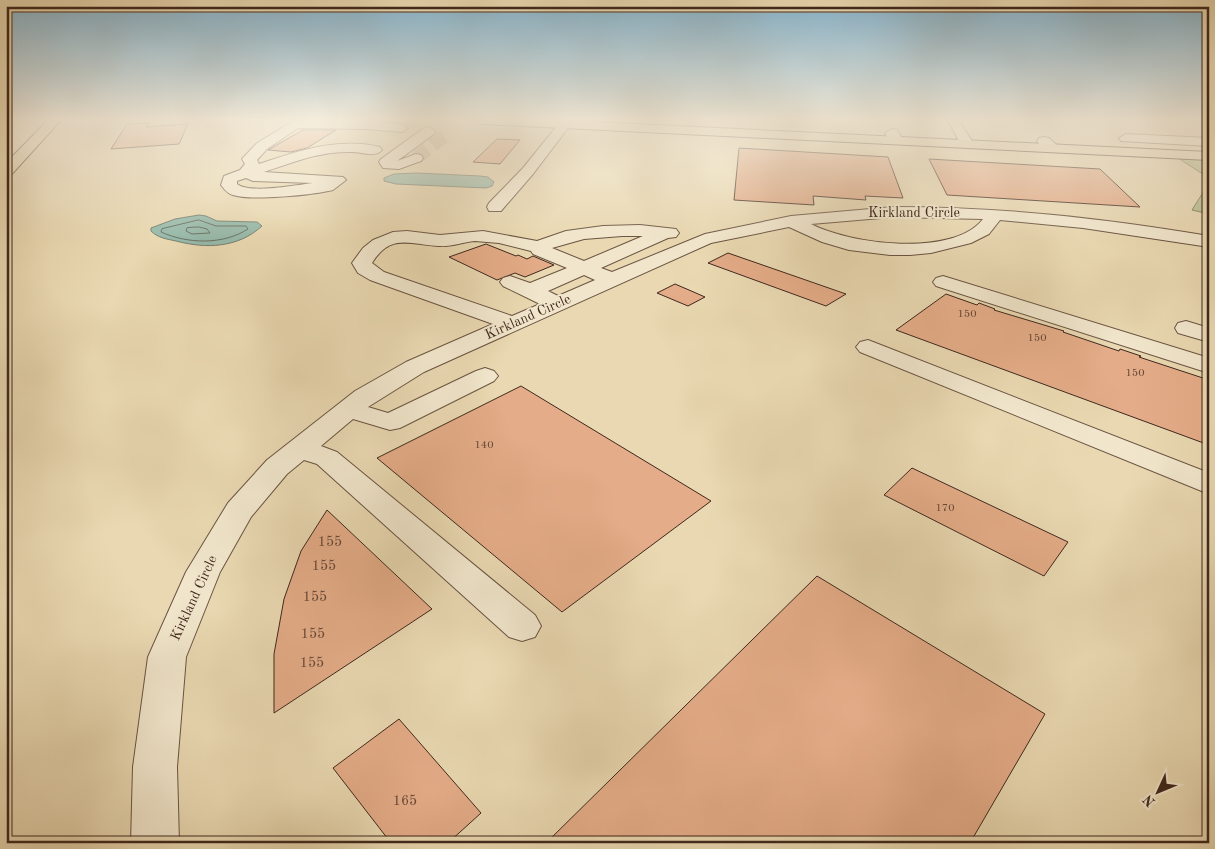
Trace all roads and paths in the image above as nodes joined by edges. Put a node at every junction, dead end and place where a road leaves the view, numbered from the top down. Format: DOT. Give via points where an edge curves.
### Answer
graph roads {
  1 [pos="17,160"];
  2 [pos="249,160"];
  3 [pos="284,160"];
  4 [pos="368,160"];
  5 [pos="389,160"];
  6 [pos="413,160"];
  7 [pos="537,160"];
  8 [pos="366,163"];
  9 [pos="352,171"];
  10 [pos="6,172"];
  11 [pos="246,172"];
  12 [pos="338,180"];
  13 [pos="495,207"];
  14 [pos="994,214"];
  15 [pos="791,221"];
  16 [pos="666,234"];
  17 [pos="701,241"];
  18 [pos="1209,242"];
  19 [pos="539,247"];
  20 [pos="582,268"];
  21 [pos="613,280"];
  22 [pos="510,282"];
  23 [pos="943,282"];
  24 [pos="546,294"];
  25 [pos="514,324"];
  26 [pos="1186,328"];
  27 [pos="1209,335"];
  28 [pos="868,347"];
  29 [pos="1209,366"];
  30 [pos="485,376"];
  31 [pos="348,409"];
  32 [pos="300,448"];
  33 [pos="1209,484"];
  34 [pos="522,626"];
  35 [pos="155,843"];
  1 -- 10 [label="main road"];
  2 -- 11 [label="street" via="252,164"];
  3 -- 11 [label="street"];
  4 -- 8 [label="street"];
  5 -- 6 [label="street" via="386,162 388,165 406,164"];
  7 -- 13 [label="street"];
  9 -- 12 [label="street"];
  11 -- 12 [label="street" via="253,176"];
  11 -- 12 [label="street" via="229,179 229,186 236,191 255,193 326,187"];
  14 -- 15 [label="street, Kirkland Circle" via="884,212"];
  14 -- 15 [label="street" via="989,226 965,240 912,250 882,249 833,240"];
  14 -- 18 [label="street, Kirkland Circle" via="1142,230"];
  15 -- 17 [label="street, Kirkland Circle" via="742,229"];
  16 -- 17 [label="street"];
  16 -- 19 [label="street" via="642,229 607,231"];
  16 -- 20 [label="street"];
  17 -- 21 [label="street, Kirkland Circle"];
  19 -- 20 [label="street"];
  19 -- 25 [label="street" via="489,236 444,241 396,237 377,245 362,263 365,269 377,276"];
  20 -- 21 [label="street"];
  20 -- 24 [label="street"];
  21 -- 24 [label="street, Kirkland Circle"];
  22 -- 24 [label="street"];
  23 -- 29 [label="street"];
  24 -- 25 [label="street, Kirkland Circle"];
  25 -- 31 [label="street, Kirkland Circle" via="415,368"];
  26 -- 27 [label="street"];
  28 -- 33 [label="street"];
  30 -- 31 [label="street" via="390,422"];
  31 -- 32 [label="street, Kirkland Circle"];
  32 -- 34 [label="street" via="328,458"];
  32 -- 35 [label="street, Kirkland Circle" via="277,467 239,511 203,572 168,657 154,767"];
}
